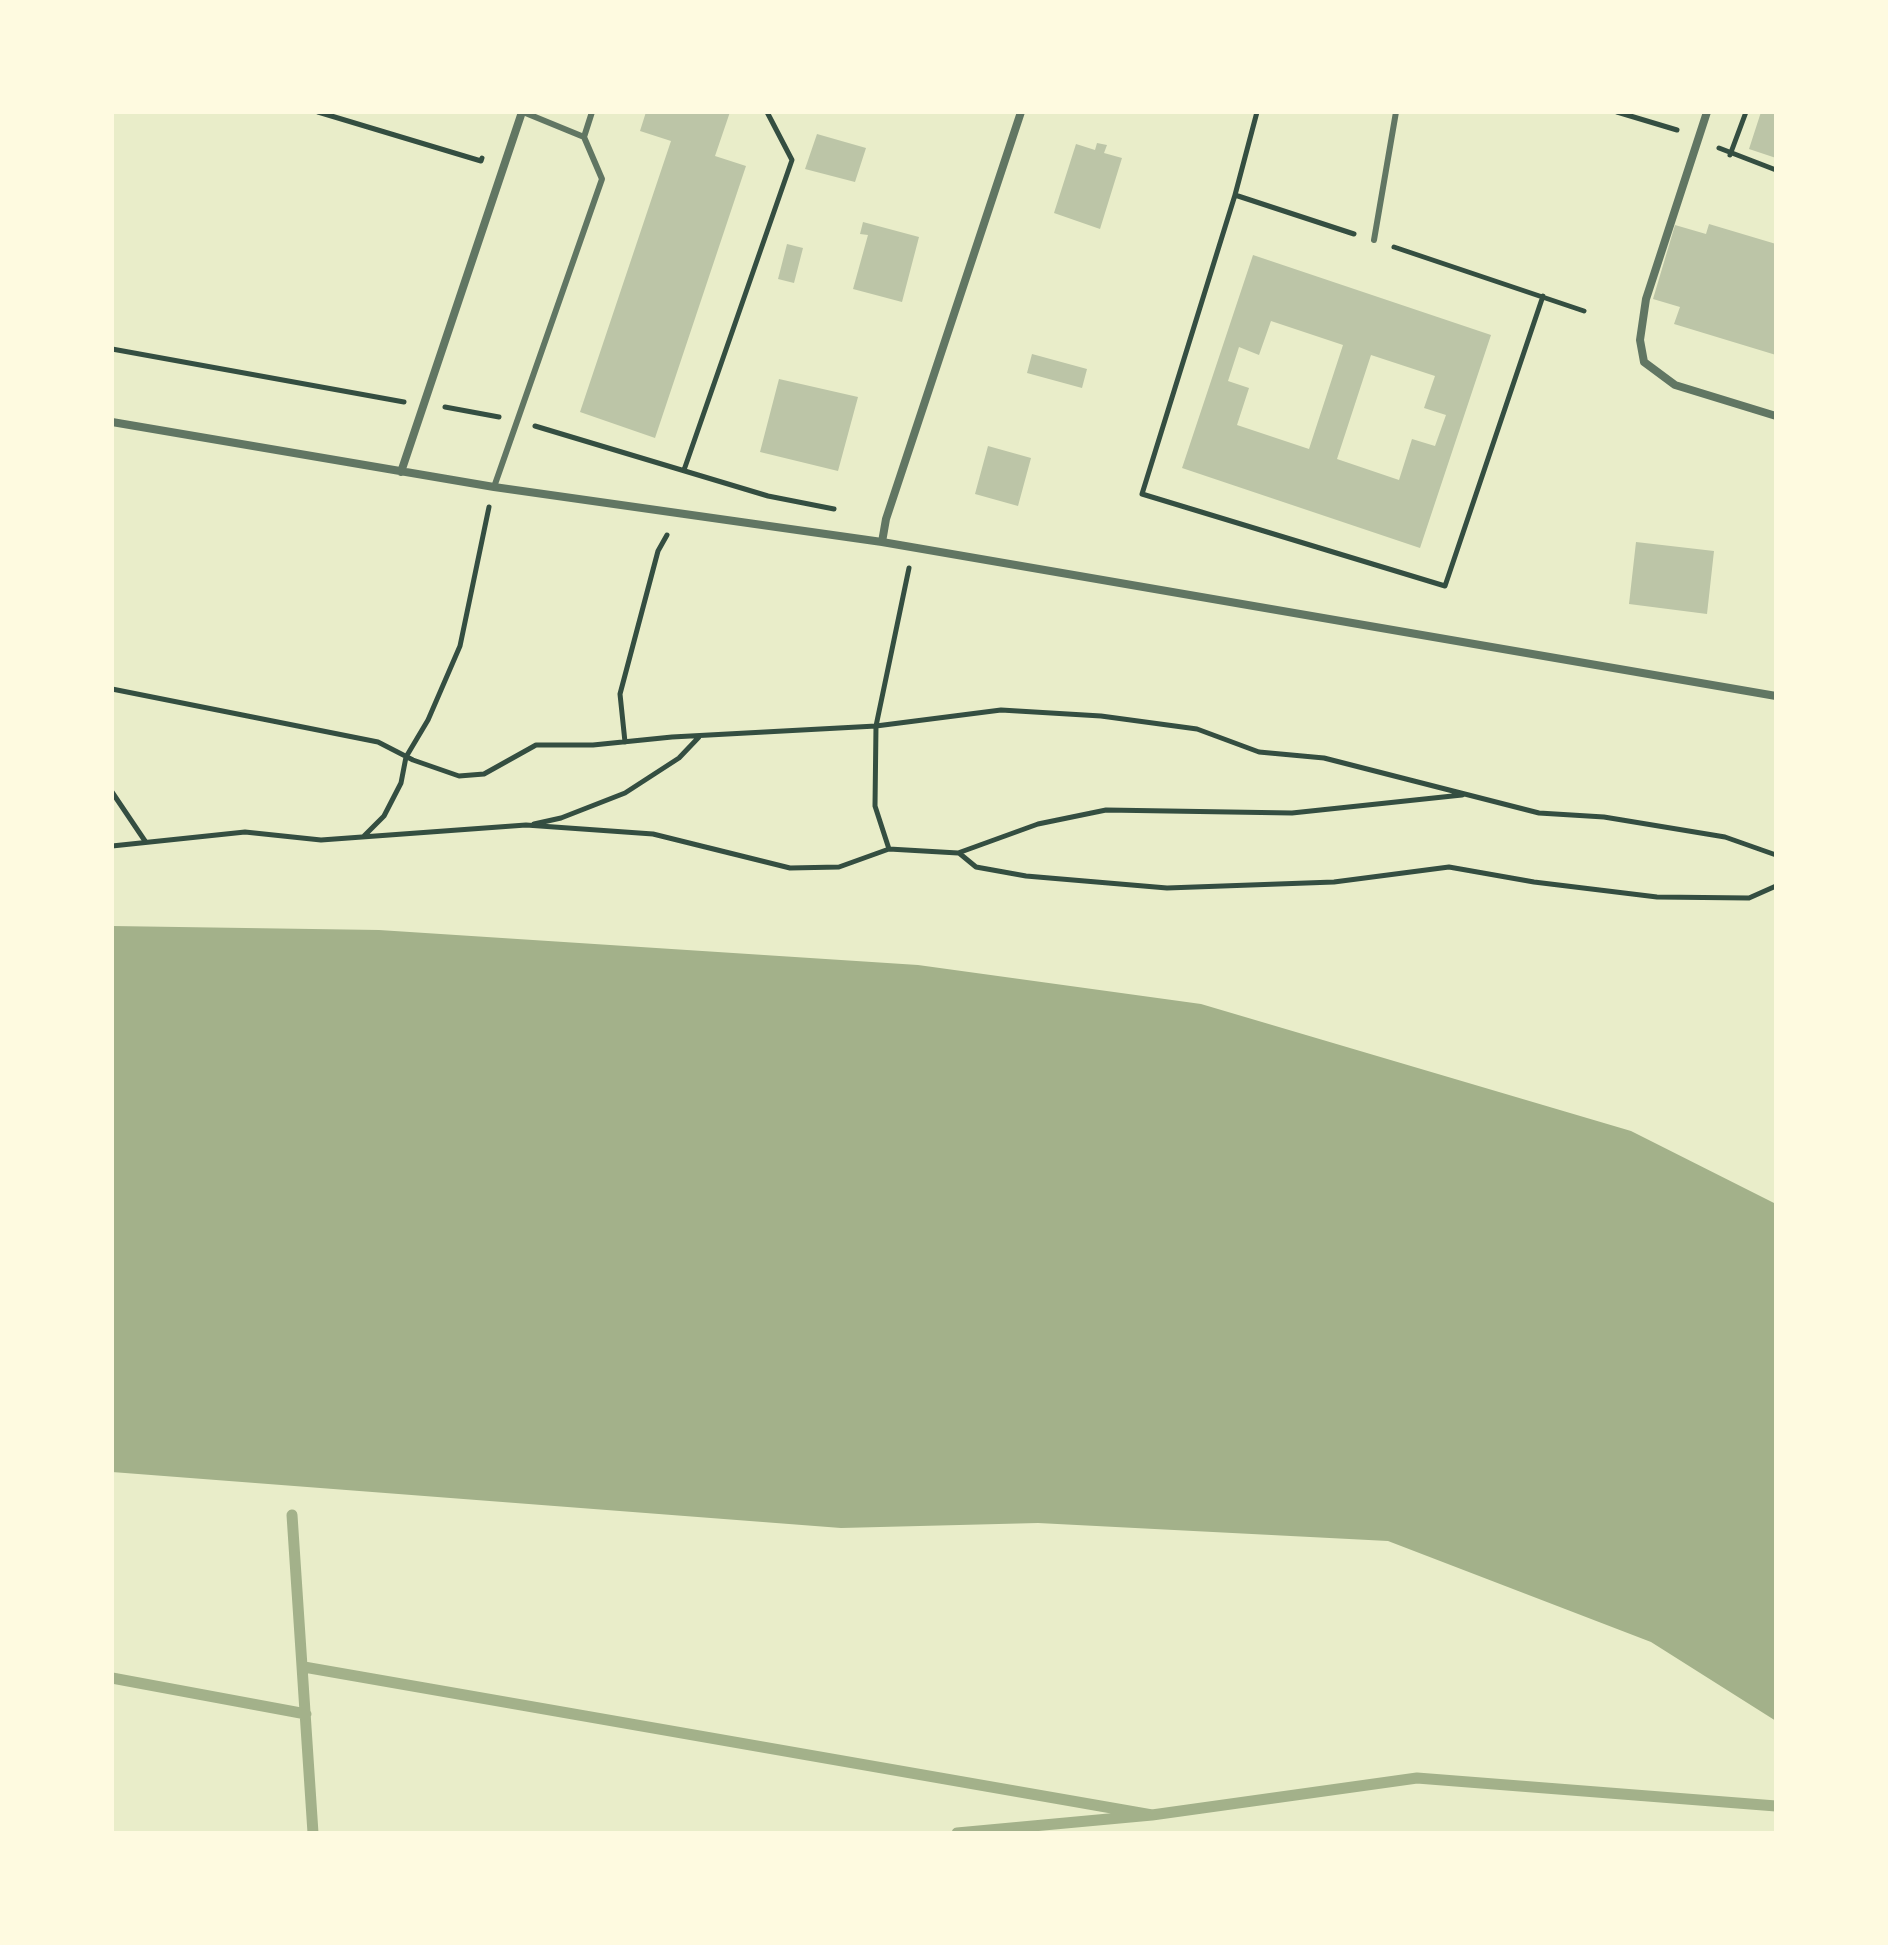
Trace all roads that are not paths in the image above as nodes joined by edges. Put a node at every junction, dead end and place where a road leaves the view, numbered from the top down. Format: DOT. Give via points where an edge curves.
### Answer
graph roads {
  1 [pos="523,112"];
  2 [pos="592,112"];
  3 [pos="1021,112"];
  4 [pos="1396,112"];
  5 [pos="1707,112"];
  6 [pos="584,137"];
  7 [pos="1374,240"];
  8 [pos="1776,416"];
  9 [pos="112,422"];
  10 [pos="401,472"];
  11 [pos="494,487"];
  12 [pos="882,542"];
  13 [pos="1776,696"];
  1 -- 6 [label="lane"];
  1 -- 10 [label="street"];
  2 -- 6 [label="lane"];
  3 -- 12 [label="street"];
  4 -- 7 [label="lane"];
  5 -- 8 [label="street" via="1646,299 1640,340 1644,362 1675,385"];
  6 -- 11 [label="lane" via="602,179"];
  9 -- 10 [label="street"];
  10 -- 11 [label="street"];
  11 -- 12 [label="street"];
  12 -- 13 [label="street"];
}
